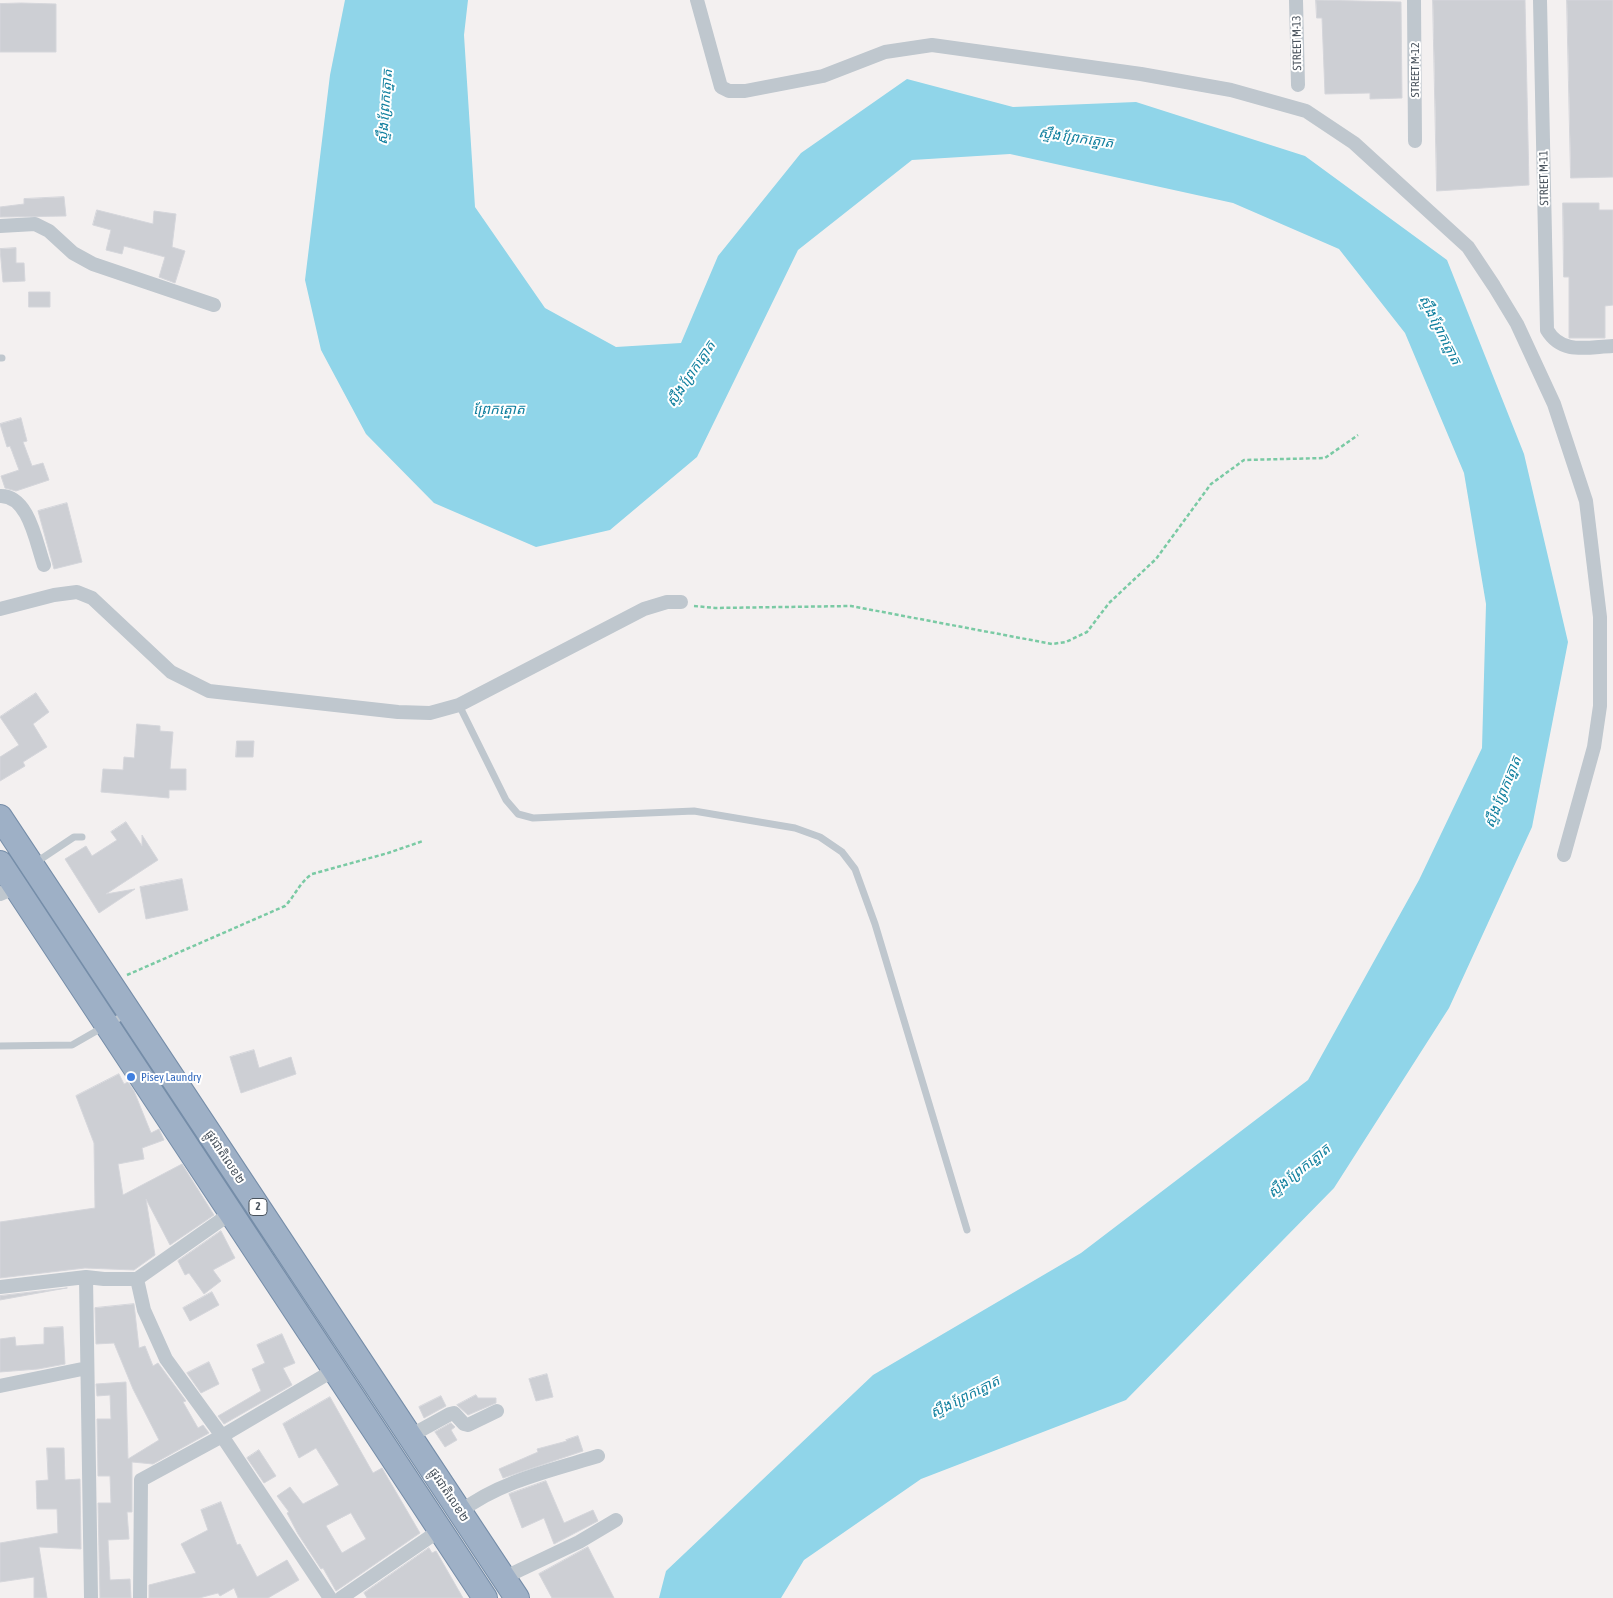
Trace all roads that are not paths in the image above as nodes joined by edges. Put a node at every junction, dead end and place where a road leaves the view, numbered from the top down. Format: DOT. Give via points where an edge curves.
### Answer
graph roads {
  1 [pos="697,0"];
  2 [pos="1296,0"];
  3 [pos="1414,0"];
  4 [pos="1540,0"];
  5 [pos="1298,85"];
  6 [pos="1415,141"];
  7 [pos="0,226"];
  8 [pos="214,304"];
  9 [pos="1613,346"];
  10 [pos="0,496"];
  11 [pos="44,565"];
  12 [pos="681,602"];
  13 [pos="0,609"];
  14 [pos="459,705"];
  15 [pos="0,817"];
  16 [pos="82,837"];
  17 [pos="1564,855"];
  18 [pos="0,863"];
  19 [pos="32,865"];
  20 [pos="8,890"];
  21 [pos="129,1012"];
  22 [pos="108,1026"];
  23 [pos="0,1046"];
  24 [pos="231,1213"];
  25 [pos="967,1230"];
  26 [pos="86,1277"];
  27 [pos="137,1279"];
  28 [pos="0,1287"];
  29 [pos="87,1368"];
  30 [pos="334,1370"];
  31 [pos="0,1386"];
  32 [pos="497,1411"];
  33 [pos="222,1436"];
  34 [pos="410,1436"];
  35 [pos="598,1456"];
  36 [pos="460,1512"];
  37 [pos="616,1520"];
  38 [pos="440,1530"];
  39 [pos="503,1578"];
  40 [pos="91,1598"];
  41 [pos="140,1598"];
  42 [pos="330,1598"];
  43 [pos="340,1598"];
  44 [pos="485,1598"];
  45 [pos="517,1598"];
  1 -- 17 [label="street" via="720,87 729,91 745,91 823,76 886,52 932,45 1165,78 1231,90 1306,111 1354,143 1468,247 1517,324 1554,404 1586,501 1600,617 1600,706 1594,747"];
  2 -- 5 [label="street, STREET M-13"];
  3 -- 6 [label="street, STREET M-12"];
  4 -- 9 [label="street, STREET M-11" via="1546,330 1564,347"];
  7 -- 8 [label="street" via="35,224 93,264"];
  10 -- 11 [label="street" via="16,499 23,509"];
  12 -- 14 [label="street" via="644,609"];
  13 -- 14 [label="street" via="78,592 92,598 116,618 171,672 209,691 398,712 430,713"];
  14 -- 25 [label="lane" via="506,800 518,814 533,818 694,811 795,828 820,837 842,852 855,869 875,924"];
  15 -- 19 [label="highway, ផ្លូវជាតិលេខ២ / 2"];
  16 -- 19 [label="lane" via="74,837"];
  18 -- 20 [label="highway, ផ្លូវជាតិលេខ២ / 2"];
  19 -- 21 [label="highway, ផ្លូវជាតិលេខ២ / 2"];
  20 -- 22 [label="highway, ផ្លូវជាតិលេខ២ / 2"];
  21 -- 22 [label="lane"];
  21 -- 34 [label="highway, ផ្លូវជាតិលេខ២ / 2"];
  22 -- 23 [label="lane" via="72,1045"];
  22 -- 24 [label="highway, ផ្លូវជាតិលេខ២ / 2"];
  24 -- 27 [label="street"];
  24 -- 30 [label="highway, ផ្លូវជាតិលេខ២ / 2"];
  26 -- 27 [label="street"];
  26 -- 28 [label="street"];
  26 -- 29 [label="street"];
  27 -- 33 [label="street" via="144,1310 166,1358"];
  29 -- 31 [label="street"];
  29 -- 40 [label="street"];
  30 -- 33 [label="street"];
  30 -- 38 [label="highway, ផ្លូវជាតិលេខ២ / 2"];
  32 -- 34 [label="street" via="468,1425 454,1413 450,1414"];
  33 -- 41 [label="street" via="141,1480"];
  33 -- 42 [label="street"];
  34 -- 36 [label="highway, ផ្លូវជាតិលេខ២ / 2"];
  35 -- 36 [label="street" via="556,1468 482,1497"];
  36 -- 39 [label="highway, ផ្លូវជាតិលេខ២ / 2"];
  37 -- 39 [label="street" via="579,1542"];
  38 -- 43 [label="street"];
  38 -- 44 [label="highway, ផ្លូវជាតិលេខ២ / 2"];
  39 -- 45 [label="highway, ផ្លូវជាតិលេខ២ / 2"];
}
